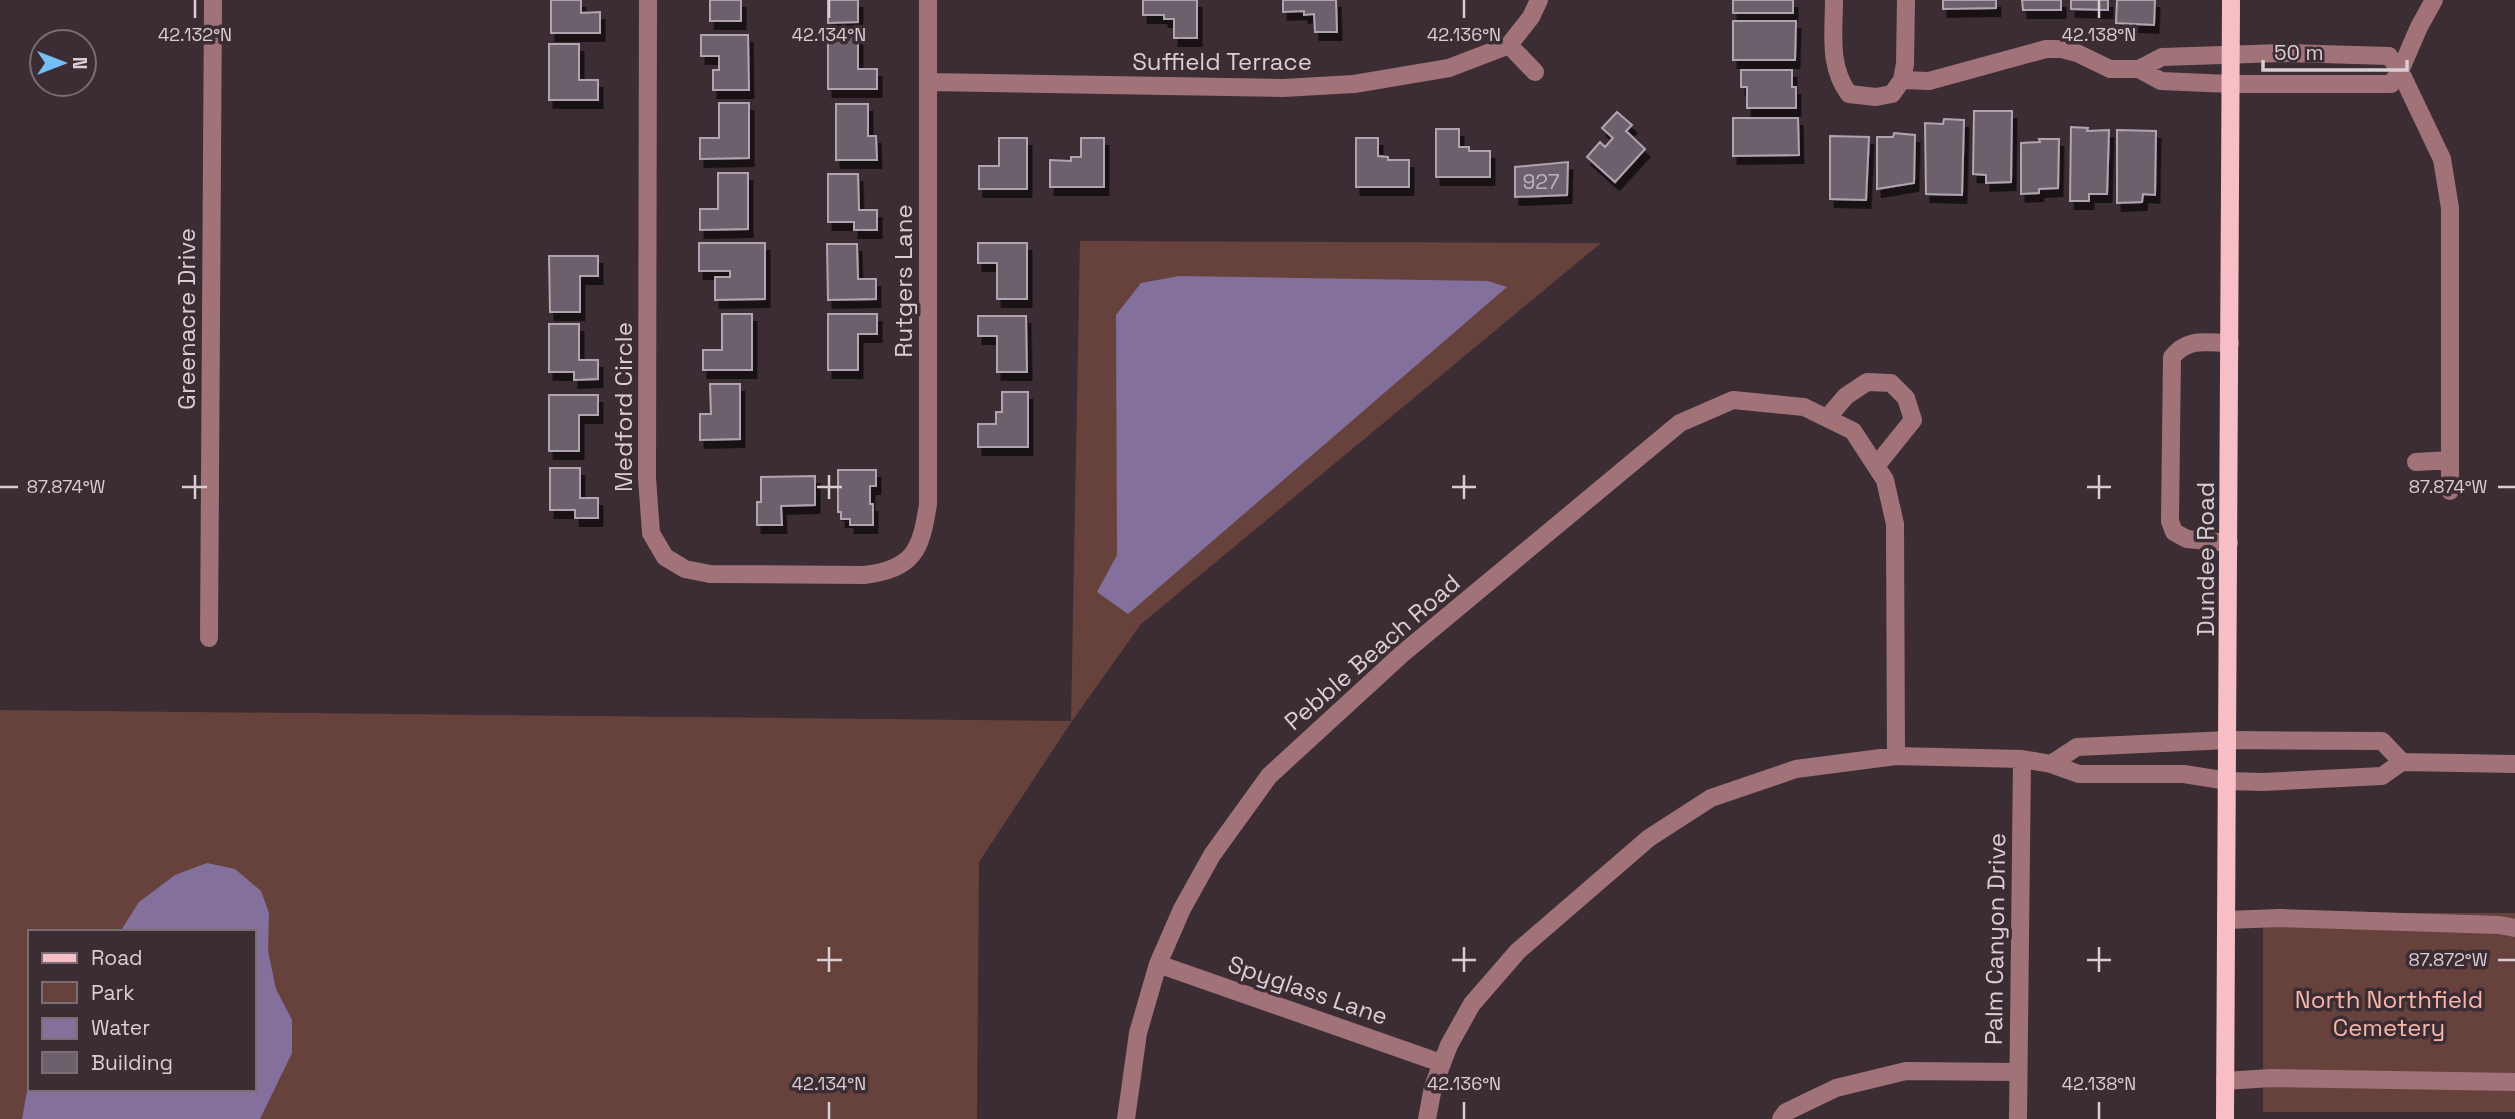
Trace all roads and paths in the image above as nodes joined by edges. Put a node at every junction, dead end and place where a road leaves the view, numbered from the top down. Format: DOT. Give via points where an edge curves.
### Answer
graph roads {
  1 [pos="213,0"];
  2 [pos="648,0"];
  3 [pos="928,0"];
  4 [pos="1539,0"];
  5 [pos="1834,0"];
  6 [pos="1906,0"];
  7 [pos="2231,0"];
  8 [pos="2434,0"];
  9 [pos="1509,45"];
  10 [pos="2334,55"];
  11 [pos="2231,56"];
  12 [pos="2139,69"];
  13 [pos="2400,71"];
  14 [pos="1535,72"];
  15 [pos="1902,80"];
  16 [pos="928,82"];
  17 [pos="2231,84"];
  18 [pos="2334,84"];
  19 [pos="2230,344"];
  20 [pos="1827,418"];
  21 [pos="2450,460"];
  22 [pos="2416,462"];
  23 [pos="1876,466"];
  24 [pos="2450,491"];
  25 [pos="2229,543"];
  26 [pos="910,558"];
  27 [pos="209,638"];
  28 [pos="2228,740"];
  29 [pos="1896,756"];
  30 [pos="2022,759"];
  31 [pos="2402,762"];
  32 [pos="2051,764"];
  33 [pos="2515,764"];
  34 [pos="2228,781"];
  35 [pos="2227,920"];
  36 [pos="2515,928"];
  37 [pos="1158,964"];
  38 [pos="1441,1063"];
  39 [pos="2018,1072"];
  40 [pos="2225,1081"];
  41 [pos="2515,1082"];
  42 [pos="1126,1119"];
  43 [pos="1427,1119"];
  44 [pos="1781,1119"];
  45 [pos="2018,1119"];
  46 [pos="2225,1119"];
  1 -- 27 [label="street, Greenacre Drive"];
  2 -- 26 [label="street, Medford Circle" via="647,478 651,533 665,557 685,569 710,575 864,575 889,572"];
  3 -- 16 [label="street, Rutgers Lane"];
  4 -- 9 [label="street"];
  5 -- 15 [label="street" via="1835,64 1849,94 1892,94"];
  6 -- 15 [label="street"];
  7 -- 11 [label="main road, Dundee Road"];
  8 -- 13 [label="street"];
  9 -- 14 [label="street"];
  9 -- 16 [label="street, Suffield Terrace" via="1450,68 1354,84 1283,88"];
  10 -- 11 [label="street"];
  10 -- 13 [label="street" via="2389,56"];
  10 -- 18 [label="street"];
  11 -- 12 [label="street" via="2162,57"];
  11 -- 17 [label="main road, Dundee Road"];
  12 -- 15 [label="street" via="2110,69 2077,53 2046,49 1929,81"];
  12 -- 17 [label="street" via="2161,81"];
  13 -- 18 [label="street" via="2391,84"];
  13 -- 21 [label="street" via="2442,159 2450,208"];
  16 -- 26 [label="street, Rutgers Lane" via="928,504 923,535"];
  17 -- 18 [label="street"];
  17 -- 19 [label="main road, Dundee Road"];
  19 -- 25 [label="main road, Dundee Road"];
  19 -- 25 [label="street" via="2190,343 2172,357 2170,521 2174,532 2187,539"];
  20 -- 23 [label="street, Pebble Beach Road" via="1853,431"];
  20 -- 23 [label="street" via="1846,396 1867,382 1891,383 1906,398 1913,420"];
  20 -- 37 [label="street, Pebble Beach Road" via="1804,407 1734,400 1681,423 1402,654 1269,775 1212,855"];
  21 -- 22 [label="street"];
  21 -- 24 [label="street"];
  23 -- 29 [label="street, Pebble Beach Road" via="1885,480 1895,524"];
  25 -- 28 [label="main road, Dundee Road"];
  28 -- 31 [label="street" via="2382,741"];
  28 -- 32 [label="street" via="2077,747"];
  28 -- 34 [label="main road, Dundee Road"];
  29 -- 30 [label="street"];
  29 -- 38 [label="street" via="1796,769 1711,798 1649,838 1518,951 1472,1004"];
  30 -- 32 [label="street"];
  30 -- 39 [label="street, Palm Canyon Drive"];
  31 -- 33 [label="street"];
  31 -- 34 [label="street" via="2382,776"];
  32 -- 34 [label="street" via="2079,774 2184,774"];
  34 -- 35 [label="main road, Dundee Road"];
  35 -- 36 [label="street"];
  35 -- 40 [label="main road, Dundee Road"];
  37 -- 38 [label="street, Spyglass Lane"];
  37 -- 42 [label="street, Pebble Beach Road" via="1138,1033"];
  38 -- 43 [label="street"];
  39 -- 44 [label="street" via="1906,1070 1836,1088 1786,1112"];
  39 -- 45 [label="street, Palm Canyon Drive"];
  40 -- 41 [label="street"];
  40 -- 46 [label="main road, Dundee Road"];
}
